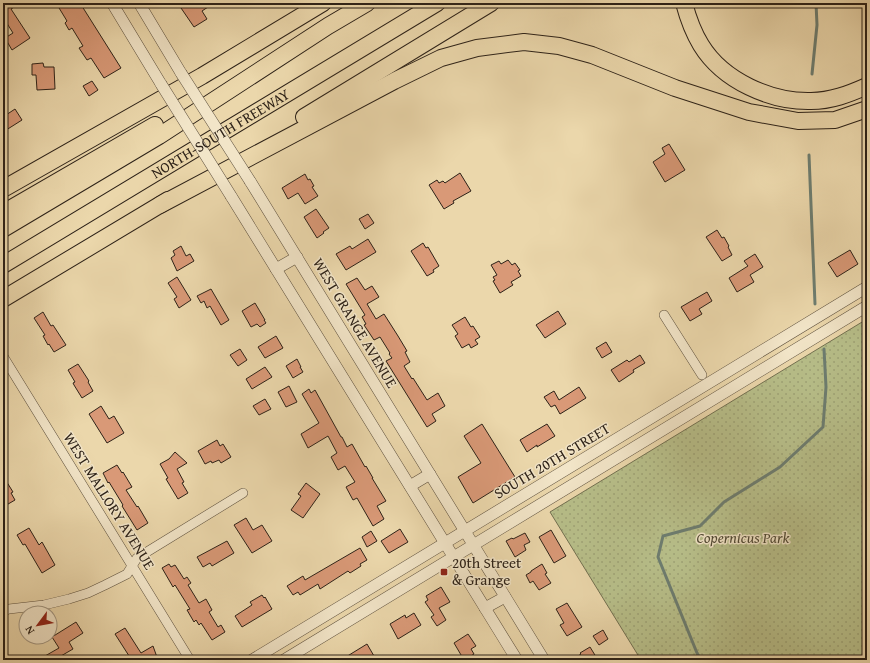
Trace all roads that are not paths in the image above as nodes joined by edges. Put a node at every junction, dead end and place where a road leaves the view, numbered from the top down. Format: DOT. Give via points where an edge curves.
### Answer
graph roads {
  1 [pos="112,3"];
  2 [pos="139,3"];
  3 [pos="323,3"];
  4 [pos="367,3"];
  5 [pos="437,3"];
  6 [pos="490,3"];
  7 [pos="684,3"];
  8 [pos="328,26"];
  9 [pos="867,86"];
  10 [pos="867,109"];
  11 [pos="3,189"];
  12 [pos="160,205"];
  13 [pos="3,213"];
  14 [pos="3,229"];
  15 [pos="297,257"];
  16 [pos="3,265"];
  17 [pos="276,269"];
  18 [pos="867,287"];
  19 [pos="3,299"];
  20 [pos="867,306"];
  21 [pos="664,315"];
  22 [pos="3,356"];
  23 [pos="702,375"];
  24 [pos="430,474"];
  25 [pos="410,486"];
  26 [pos="243,493"];
  27 [pos="465,531"];
  28 [pos="445,543"];
  29 [pos="473,545"];
  30 [pos="454,557"];
  31 [pos="132,565"];
  32 [pos="505,597"];
  33 [pos="485,608"];
  34 [pos="3,611"];
  35 [pos="190,660"];
  36 [pos="252,660"];
  37 [pos="284,660"];
  38 [pos="517,660"];
  39 [pos="544,660"];
  1 -- 17 [label="street, bridge"];
  2 -- 15 [label="street, WEST GRANGE AVENUE, bridge"];
  3 -- 11 [label="highway" via="202,76"];
  4 -- 8 [label="highway, NORTH-SOUTH FREEWAY"];
  5 -- 16 [label="highway, NORTH-SOUTH FREEWAY"];
  6 -- 12 [label="highway"];
  7 -- 9 [label="highway" via="693,30 702,46 723,69 749,87 772,96 812,101 840,97"];
  8 -- 13 [label="highway"];
  8 -- 14 [label="highway, NORTH-SOUTH FREEWAY" via="159,136"];
  10 -- 12 [label="highway" via="835,120 798,122 750,112 675,88 592,55 559,46 524,42 476,48 441,58 387,84"];
  12 -- 19 [label="highway"];
  15 -- 17 [label="street"];
  15 -- 24 [label="street, WEST GRANGE AVENUE"];
  17 -- 25 [label="street"];
  18 -- 27 [label="street, SOUTH 20TH STREET"];
  20 -- 29 [label="street, SOUTH 20TH STREET"];
  21 -- 23 [label="street"];
  22 -- 31 [label="street, WEST MALLORY AVENUE"];
  24 -- 25 [label="street"];
  24 -- 27 [label="street, WEST GRANGE AVENUE"];
  25 -- 28 [label="street"];
  26 -- 31 [label="street" via="137,558"];
  27 -- 28 [label="street, SOUTH 20TH STREET"];
  27 -- 29 [label="street, WEST GRANGE AVENUE"];
  28 -- 30 [label="street"];
  28 -- 36 [label="street, SOUTH 20TH STREET"];
  29 -- 30 [label="street, SOUTH 20TH STREET"];
  29 -- 32 [label="street, WEST GRANGE AVENUE"];
  30 -- 33 [label="street"];
  30 -- 37 [label="street, SOUTH 20TH STREET"];
  31 -- 34 [label="street" via="127,574 82,595 44,605"];
  31 -- 35 [label="street, WEST MALLORY AVENUE"];
  32 -- 33 [label="street"];
  32 -- 39 [label="street, WEST GRANGE AVENUE"];
  33 -- 38 [label="street"];
}
